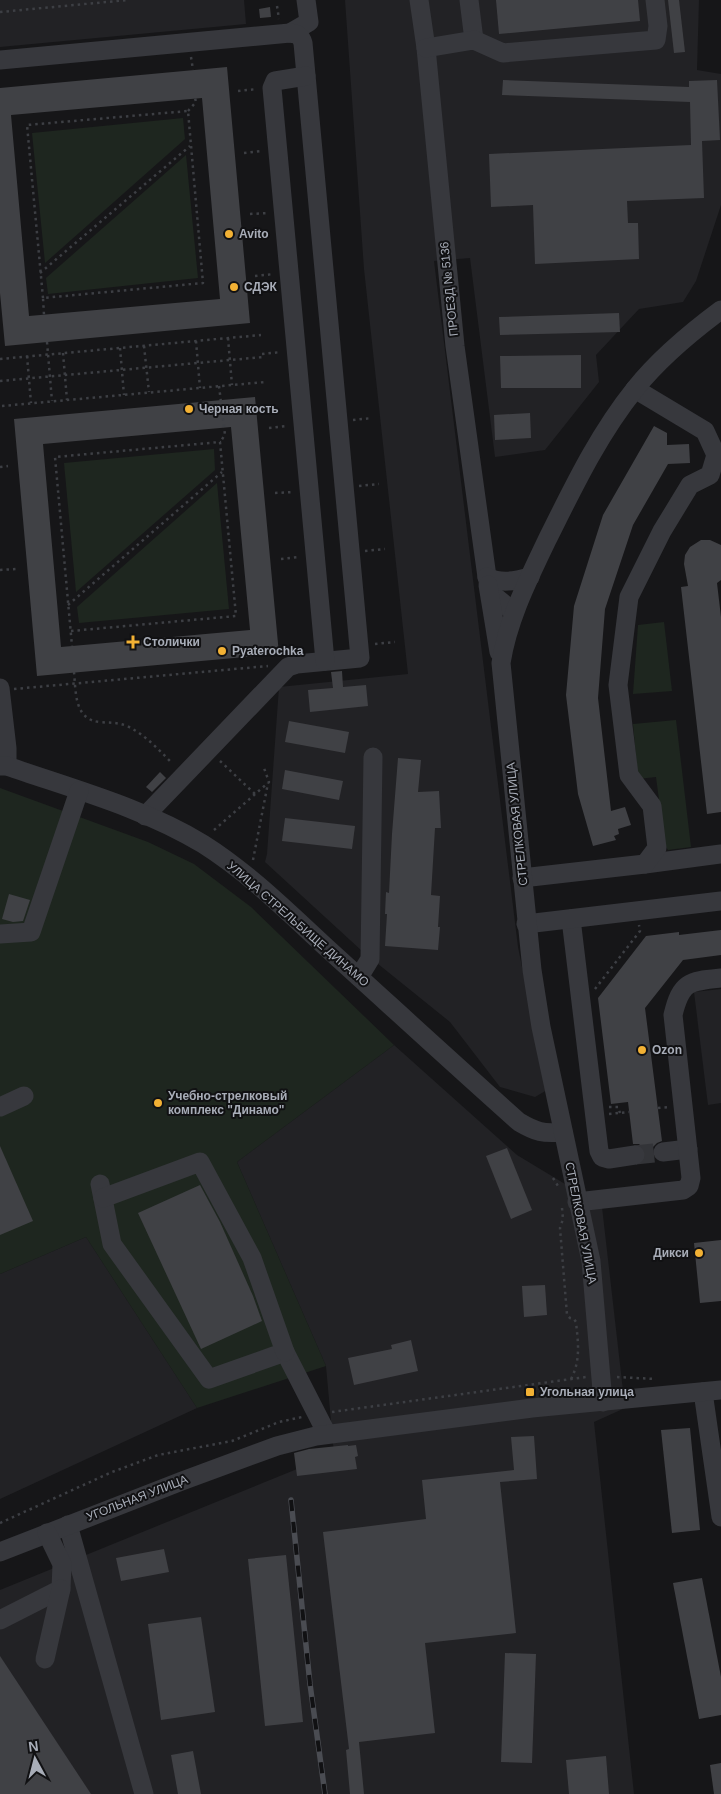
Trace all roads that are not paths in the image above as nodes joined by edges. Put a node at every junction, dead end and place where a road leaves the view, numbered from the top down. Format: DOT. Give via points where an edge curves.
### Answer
graph roads {
  1 [pos="306,0"];
  2 [pos="419,0"];
  3 [pos="469,0"];
  4 [pos="655,0"];
  5 [pos="290,33"];
  6 [pos="474,40"];
  7 [pos="426,48"];
  8 [pos="0,60"];
  9 [pos="306,76"];
  10 [pos="721,310"];
  11 [pos="635,389"];
  12 [pos="487,577"];
  13 [pos="530,577"];
  14 [pos="514,612"];
  15 [pos="325,661"];
  16 [pos="501,663"];
  17 [pos="0,690"];
  18 [pos="372,757"];
  19 [pos="3,766"];
  20 [pos="79,791"];
  21 [pos="146,816"];
  22 [pos="721,854"];
  23 [pos="645,864"];
  24 [pos="522,878"];
  25 [pos="721,901"];
  26 [pos="571,919"];
  27 [pos="526,924"];
  28 [pos="0,934"];
  29 [pos="359,977"];
  30 [pos="721,978"];
  31 [pos="24,1096"];
  32 [pos="0,1107"];
  33 [pos="557,1107"];
  34 [pos="532,1130"];
  35 [pos="563,1132"];
  36 [pos="688,1149"];
  37 [pos="664,1152"];
  38 [pos="635,1155"];
  39 [pos="570,1204"];
  40 [pos="285,1352"];
  41 [pos="712,1391"];
  42 [pos="604,1402"];
  43 [pos="327,1434"];
  44 [pos="721,1517"];
  45 [pos="68,1525"];
  46 [pos="47,1533"];
  47 [pos="0,1552"];
  48 [pos="61,1590"];
  49 [pos="0,1620"];
  50 [pos="45,1659"];
  51 [pos="144,1794"];
  1 -- 5 [label="street" via="309,22"];
  2 -- 7 [label="street, ПРОЕЗД № 5136"];
  3 -- 6 [label="street"];
  4 -- 6 [label="street" via="656,40 503,53"];
  5 -- 8 [label="street"];
  5 -- 9 [label="street" via="302,37"];
  6 -- 7 [label="street"];
  7 -- 12 [label="street, ПРОЕЗД № 5136" via="455,346"];
  9 -- 15 [label="street" via="275,81 272,88"];
  9 -- 15 [label="street" via="360,658"];
  10 -- 11 [label="street, СТРЕЛКОВАЯ УЛИЦА" via="664,358"];
  11 -- 13 [label="street, СТРЕЛКОВАЯ УЛИЦА" via="580,473"];
  11 -- 23 [label="street" via="705,431 716,455 710,475 690,485 662,531 629,597 618,686 629,774 652,806 657,848"];
  12 -- 13 [label="street" via="514,582"];
  12 -- 14 [label="street, ПРОЕЗД № 5136" via="494,595"];
  12 -- 16 [label="street, ПРОЕЗД № 5136"];
  13 -- 14 [label="street, СТРЕЛКОВАЯ УЛИЦА"];
  14 -- 16 [label="street, СТРЕЛКОВАЯ УЛИЦА"];
  15 -- 21 [label="street" via="288,666"];
  16 -- 24 [label="street, СТРЕЛКОВАЯ УЛИЦА"];
  17 -- 19 [label="street" via="7,748"];
  18 -- 29 [label="street" via="370,959"];
  19 -- 20 [label="street, УЛИЦА СТРЕЛЬБИЩЕ ДИНАМО"];
  20 -- 21 [label="street, УЛИЦА СТРЕЛЬБИЩЕ ДИНАМО"];
  20 -- 28 [label="street" via="31,932"];
  21 -- 29 [label="street, УЛИЦА СТРЕЛЬБИЩЕ ДИНАМО" via="204,844 231,863"];
  22 -- 23 [label="street"];
  23 -- 24 [label="street"];
  24 -- 27 [label="street, СТРЕЛКОВАЯ УЛИЦА"];
  25 -- 26 [label="street"];
  26 -- 27 [label="street"];
  26 -- 38 [label="street" via="599,1151 602,1157 608,1158"];
  27 -- 33 [label="street, СТРЕЛКОВАЯ УЛИЦА"];
  29 -- 34 [label="street, УЛИЦА СТРЕЛЬБИЩЕ ДИНАМО" via="519,1122"];
  30 -- 36 [label="street" via="688,983 682,990 673,1016"];
  31 -- 32 [label="street"];
  33 -- 34 [label="street"];
  33 -- 35 [label="street, СТРЕЛКОВАЯ УЛИЦА"];
  34 -- 35 [label="street, УЛИЦА СТРЕЛЬБИЩЕ ДИНАМО" via="545,1134"];
  35 -- 39 [label="street, СТРЕЛКОВАЯ УЛИЦА"];
  36 -- 37 [label="street"];
  36 -- 39 [label="street" via="691,1178 689,1186 683,1190"];
  39 -- 42 [label="street, СТРЕЛКОВАЯ УЛИЦА" via="591,1261"];
  40 -- 40 [label="street" via="252,1258 200,1162 101,1191 112,1244 209,1379"];
  40 -- 43 [label="street"];
  41 -- 42 [label="street, УГОЛЬНАЯ УЛИЦА"];
  41 -- 44 [label="street"];
  42 -- 43 [label="street, УГОЛЬНАЯ УЛИЦА"];
  43 -- 45 [label="street, УГОЛЬНАЯ УЛИЦА" via="277,1446"];
  45 -- 46 [label="street, УГОЛЬНАЯ УЛИЦА"];
  45 -- 51 [label="street"];
  46 -- 47 [label="street, УГОЛЬНАЯ УЛИЦА"];
  46 -- 48 [label="street" via="62,1564"];
  48 -- 49 [label="street"];
  48 -- 50 [label="street"];
}
